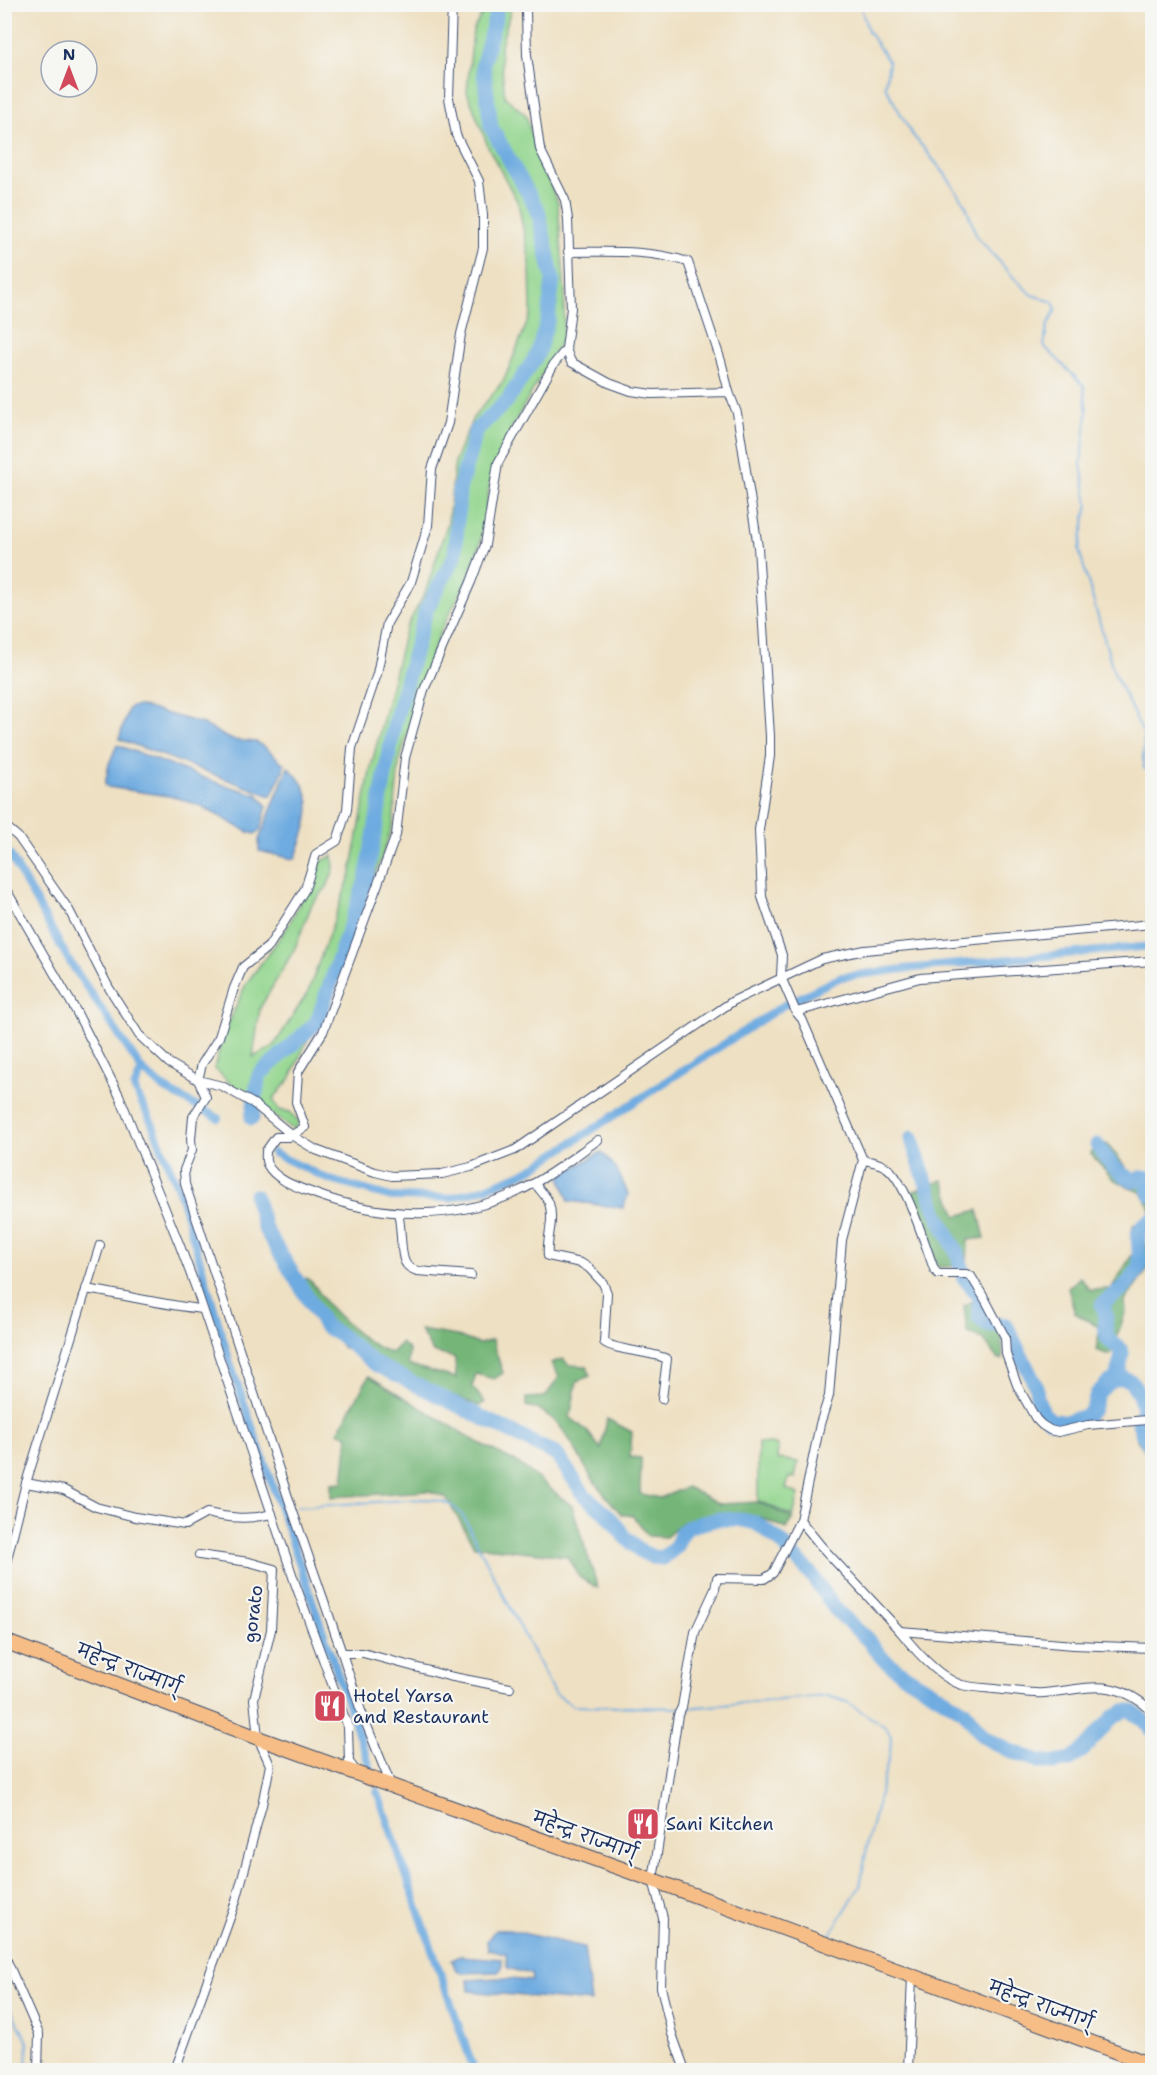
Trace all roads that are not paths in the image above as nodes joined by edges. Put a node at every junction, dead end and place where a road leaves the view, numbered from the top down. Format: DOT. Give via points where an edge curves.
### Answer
graph roads {
  1 [pos="452,4"];
  2 [pos="528,4"];
  3 [pos="568,252"];
  4 [pos="566,349"];
  5 [pos="729,392"];
  6 [pos="4,825"];
  7 [pos="4,889"];
  8 [pos="1152,924"];
  9 [pos="1152,961"];
  10 [pos="783,981"];
  11 [pos="796,1012"];
  12 [pos="198,1080"];
  13 [pos="293,1136"];
  14 [pos="598,1140"];
  15 [pos="863,1160"];
  16 [pos="535,1183"];
  17 [pos="398,1213"];
  18 [pos="100,1245"];
  19 [pos="471,1275"];
  20 [pos="86,1289"];
  21 [pos="202,1309"];
  22 [pos="662,1399"];
  23 [pos="1149,1418"];
  24 [pos="26,1483"];
  25 [pos="272,1514"];
  26 [pos="800,1521"];
  27 [pos="199,1555"];
  28 [pos="4,1571"];
  29 [pos="900,1631"];
  30 [pos="4,1641"];
  31 [pos="1152,1648"];
  32 [pos="342,1653"];
  33 [pos="510,1688"];
  34 [pos="1152,1711"];
  35 [pos="258,1738"];
  36 [pos="359,1773"];
  37 [pos="391,1785"];
  38 [pos="653,1880"];
  39 [pos="4,1954"];
  40 [pos="912,1977"];
  41 [pos="1152,2065"];
  42 [pos="38,2070"];
  43 [pos="175,2070"];
  44 [pos="685,2070"];
  45 [pos="908,2070"];
  1 -- 12 [label="street" via="449,98 456,135 479,181 483,248 461,334 448,423 432,469 428,526 411,582 387,623 377,674 352,748 347,810 337,841 316,854 305,889 269,946 243,967 219,1037 202,1064"];
  2 -- 3 [label="street" via="527,55 540,149 565,200"];
  3 -- 4 [label="street" via="571,308"];
  3 -- 5 [label="street" via="628,252 688,262"];
  4 -- 5 [label="street" via="571,362 631,391"];
  4 -- 13 [label="street" via="498,464 485,544 424,690 405,758 396,835 323,1032 298,1072 296,1102 305,1127"];
  5 -- 10 [label="street" via="737,413 758,547 770,756 759,830 760,863 762,897 782,955"];
  6 -- 12 [label="street" via="18,837 69,910 139,1035 169,1063"];
  7 -- 21 [label="street" via="76,1011 119,1095"];
  8 -- 10 [label="street" via="865,950 822,959"];
  9 -- 11 [label="street" via="920,978"];
  10 -- 11 [label="street"];
  10 -- 13 [label="street" via="733,1001 515,1150 471,1167 442,1174 392,1176 316,1150"];
  11 -- 15 [label="street"];
  12 -- 13 [label="street" via="222,1086 254,1104"];
  12 -- 32 [label="street" via="206,1097 195,1113 185,1184"];
  13 -- 17 [label="street" via="276,1137 266,1151 267,1164 281,1179 350,1205"];
  14 -- 16 [label="street"];
  15 -- 23 [label="street" via="895,1175 938,1274 971,1276 1005,1337 1013,1375 1042,1425 1058,1432"];
  15 -- 26 [label="street" via="843,1240 829,1396"];
  16 -- 17 [label="street" via="478,1205 440,1213"];
  16 -- 22 [label="street" via="550,1209 548,1256 581,1263 603,1283 607,1293 604,1342 667,1359"];
  17 -- 19 [label="street" via="403,1256 409,1267"];
  18 -- 20 [label="street"];
  20 -- 21 [label="street"];
  20 -- 24 [label="street"];
  21 -- 25 [label="street"];
  24 -- 25 [label="street" via="64,1490 96,1508 185,1525 207,1513 254,1519"];
  24 -- 28 [label="street"];
  25 -- 36 [label="street" via="348,1727 349,1762"];
  26 -- 29 [label="street"];
  26 -- 38 [label="street" via="773,1574 764,1579 717,1578 694,1632"];
  27 -- 35 [label="street, gorato" via="274,1569 271,1630 254,1699"];
  29 -- 31 [label="street"];
  29 -- 34 [label="street" via="918,1655 961,1684 1034,1694 1108,1688 1134,1697"];
  30 -- 35 [label="highway, महेन्द्र राज्मार्ग्"];
  32 -- 33 [label="street" via="363,1653"];
  32 -- 37 [label="street"];
  35 -- 36 [label="highway, महेन्द्र राज्मार्ग्"];
  35 -- 43 [label="street" via="270,1765 262,1805 236,1901"];
  36 -- 37 [label="highway, महेन्द्र राज्मार्ग्"];
  37 -- 38 [label="highway, महेन्द्र राज्मार्ग्"];
  38 -- 40 [label="highway, महेन्द्र राज्मार्ग्"];
  38 -- 44 [label="street" via="663,1918 662,1987"];
  39 -- 42 [label="street" via="39,2034"];
  40 -- 41 [label="highway, महेन्द्र राज्मार्ग्"];
  40 -- 45 [label="street"];
}
